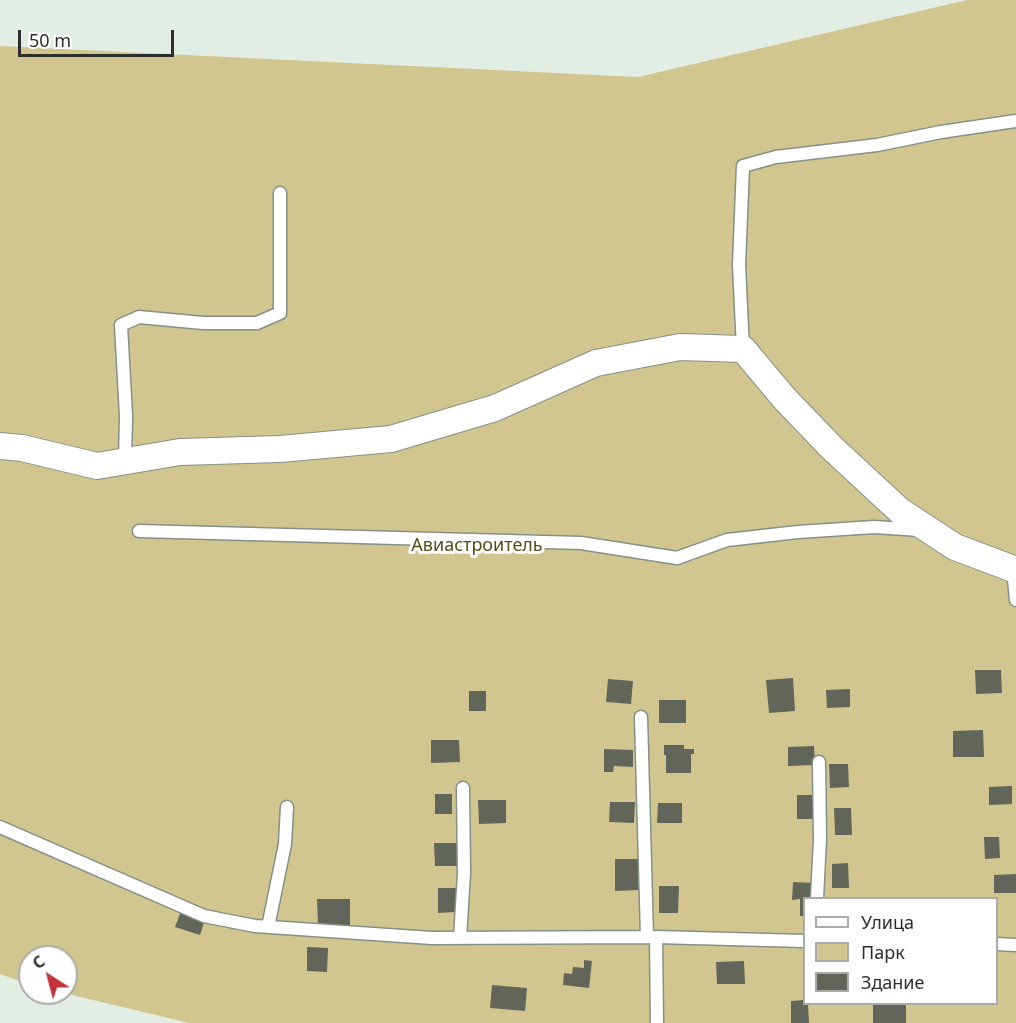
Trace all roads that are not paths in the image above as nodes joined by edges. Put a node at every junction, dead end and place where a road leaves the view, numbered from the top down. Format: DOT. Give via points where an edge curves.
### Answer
graph roads {
  1 [pos="1016,121"];
  2 [pos="280,193"];
  3 [pos="743,349"];
  4 [pos="0,446"];
  5 [pos="125,461"];
  6 [pos="139,531"];
  7 [pos="930,531"];
  8 [pos="1015,570"];
  9 [pos="1016,600"];
  10 [pos="641,717"];
  11 [pos="819,762"];
  12 [pos="463,788"];
  13 [pos="287,807"];
  14 [pos="0,827"];
  15 [pos="817,897"];
  16 [pos="268,927"];
  17 [pos="651,937"];
  18 [pos="460,938"];
  19 [pos="803,941"];
  20 [pos="998,944"];
  21 [pos="1016,945"];
  22 [pos="657,1023"];
  1 -- 3 [label="lane" via="877,145 776,157 743,166 739,265"];
  2 -- 5 [label="lane" via="280,313 257,323 139,317 121,325"];
  3 -- 5 [label="street" via="680,347 596,363 495,408 391,439 280,449 180,452"];
  3 -- 7 [label="street" via="832,448 900,511"];
  4 -- 5 [label="street" via="98,466"];
  6 -- 7 [label="lane" via="581,543 677,558 727,540 798,532 874,527"];
  7 -- 8 [label="street" via="955,547"];
  8 -- 9 [label="lane"];
  10 -- 17 [label="lane"];
  11 -- 15 [label="lane"];
  12 -- 18 [label="lane"];
  13 -- 16 [label="lane" via="285,844"];
  14 -- 16 [label="lane" via="204,916"];
  16 -- 18 [label="lane"];
  17 -- 18 [label="lane"];
  17 -- 19 [label="lane"];
  17 -- 22 [label="lane"];
  20 -- 21 [label="lane"];
}
